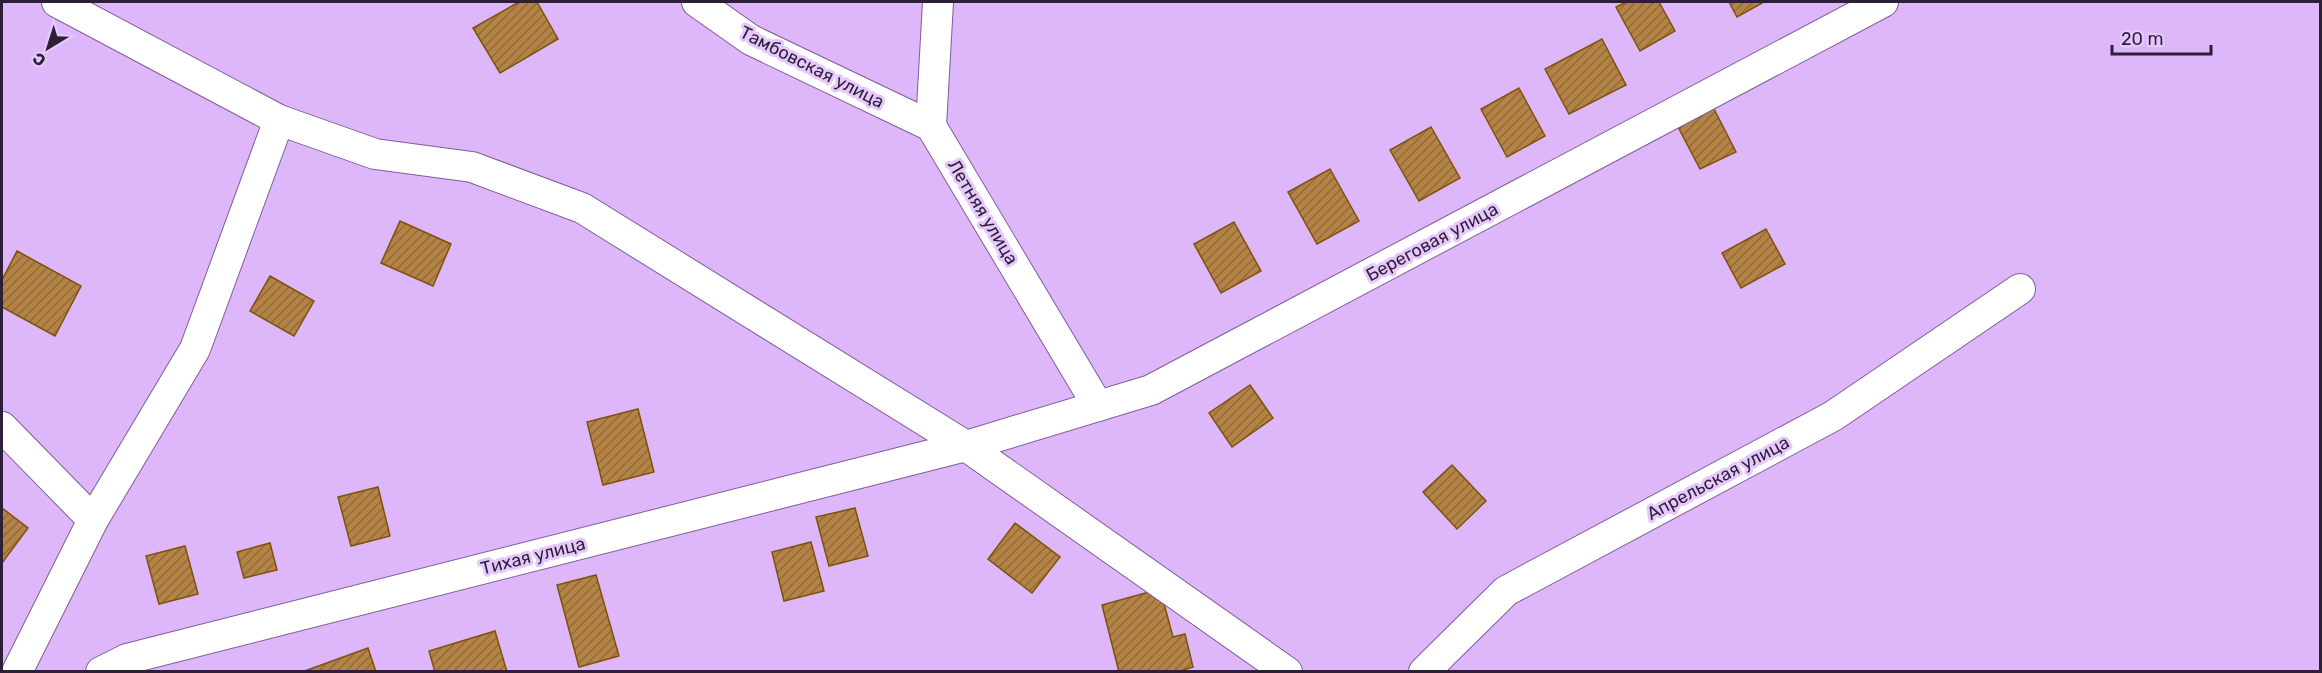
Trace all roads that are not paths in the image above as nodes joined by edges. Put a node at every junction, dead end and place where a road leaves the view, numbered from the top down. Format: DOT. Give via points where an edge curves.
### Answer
graph roads {
  1 [pos="57,2"];
  2 [pos="697,2"];
  3 [pos="938,2"];
  4 [pos="1883,2"];
  5 [pos="279,120"];
  6 [pos="931,126"];
  7 [pos="2020,289"];
  8 [pos="1098,406"];
  9 [pos="2,427"];
  10 [pos="966,446"];
  11 [pos="93,520"];
  12 [pos="1282,671"];
  13 [pos="17,672"];
  14 [pos="101,672"];
  15 [pos="1424,672"];
  1 -- 5 [label="street"];
  2 -- 6 [label="street, Тамбовская улица" via="751,40"];
  3 -- 6 [label="street"];
  4 -- 8 [label="street, Береговая улица" via="1151,390"];
  5 -- 10 [label="street" via="375,154 472,167 582,208"];
  5 -- 11 [label="street" via="195,349"];
  6 -- 8 [label="street, Летняя улица"];
  7 -- 15 [label="street, Апрельская улица" via="1833,416 1506,591"];
  8 -- 10 [label="street, Береговая улица"];
  9 -- 11 [label="street"];
  10 -- 12 [label="street"];
  10 -- 14 [label="street, Тихая улица" via="127,659"];
  11 -- 13 [label="street"];
}
